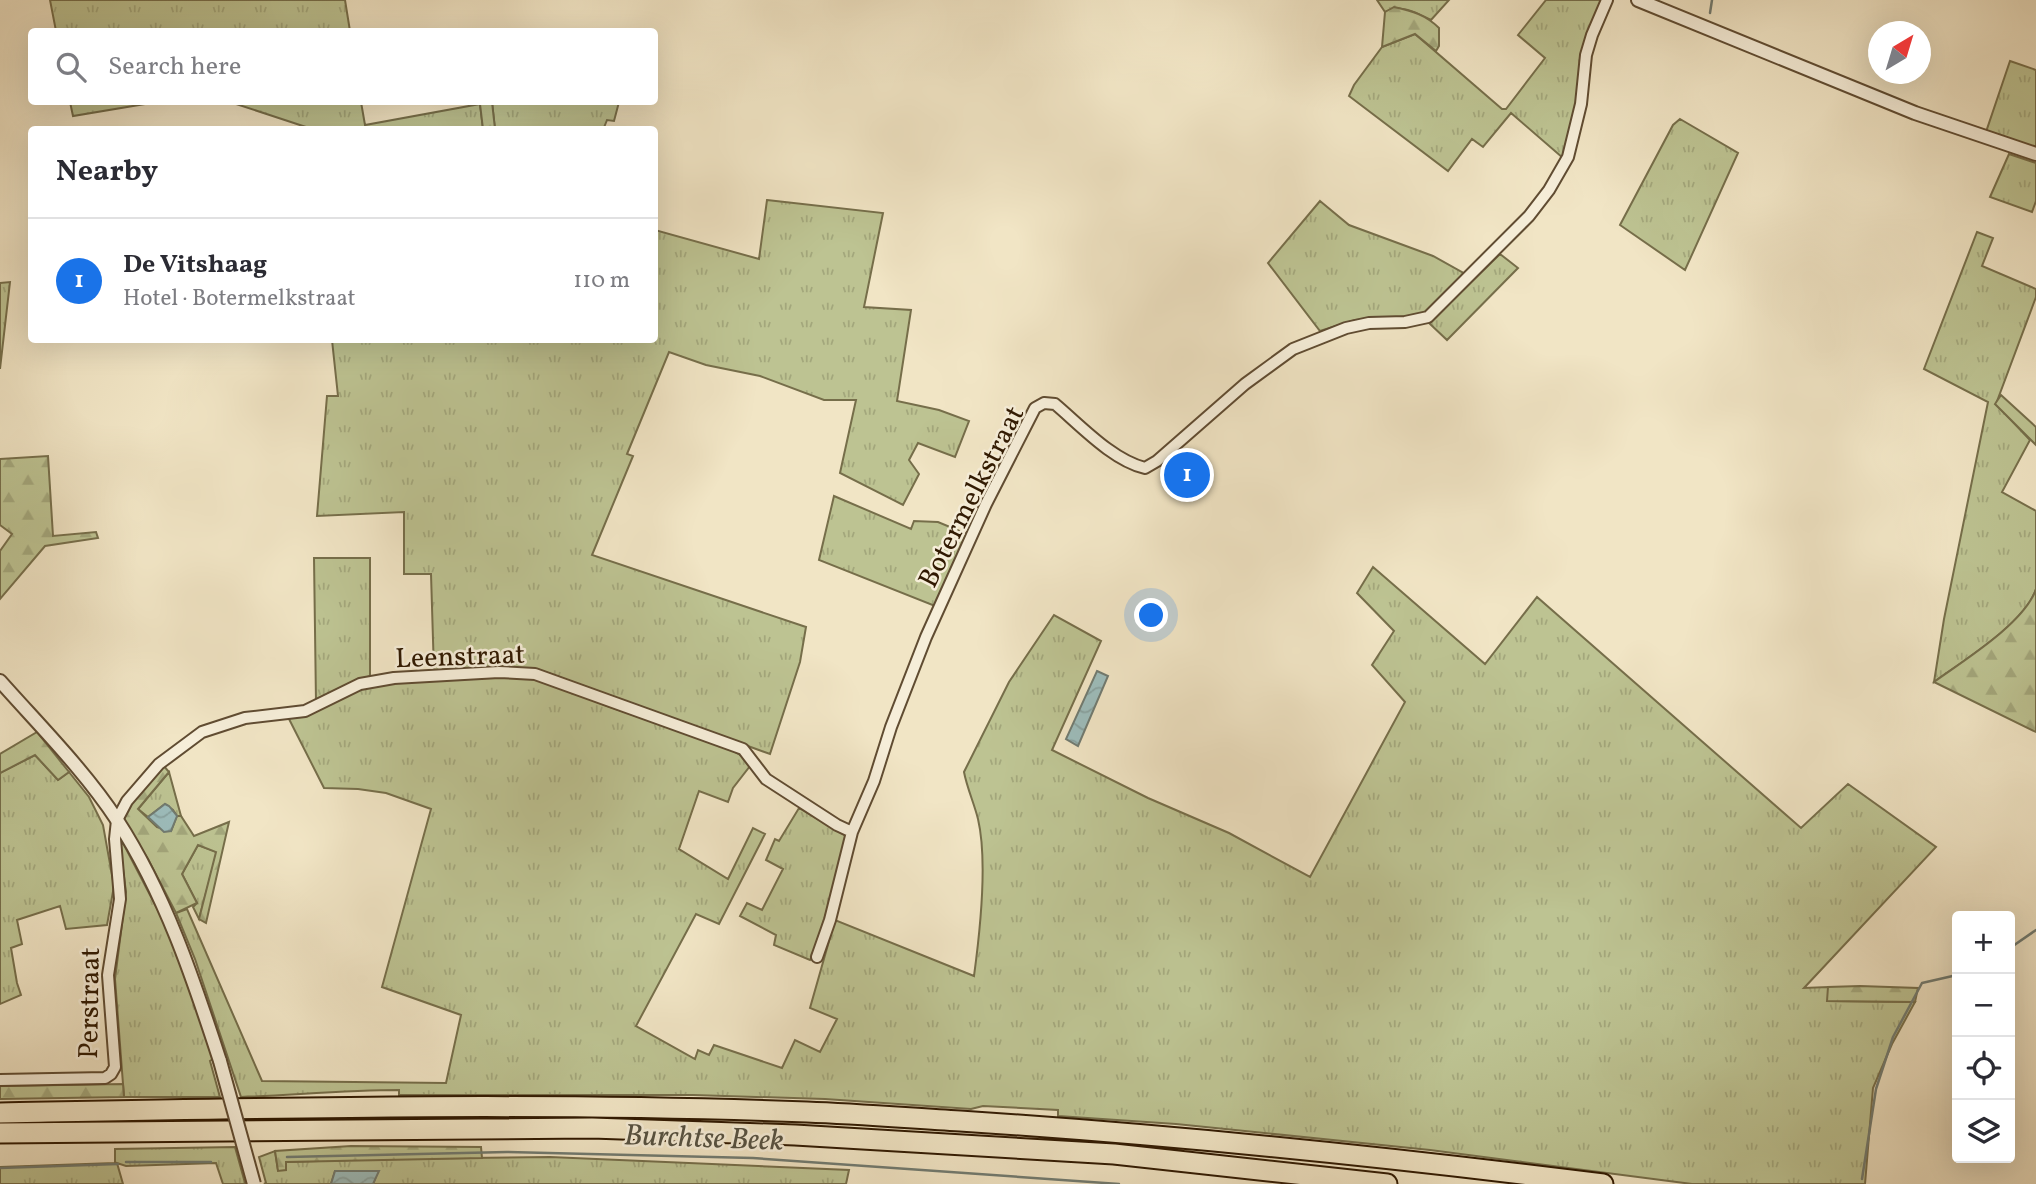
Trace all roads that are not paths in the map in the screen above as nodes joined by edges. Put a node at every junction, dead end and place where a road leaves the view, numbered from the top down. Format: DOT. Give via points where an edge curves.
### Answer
graph roads {
  1 [pos="1607,0"];
  2 [pos="1638,0"];
  3 [pos="2036,154"];
  4 [pos="0,681"];
  5 [pos="117,820"];
  6 [pos="852,832"];
  7 [pos="817,957"];
  8 [pos="0,1080"];
  9 [pos="0,1113"];
  10 [pos="0,1133"];
  11 [pos="254,1184"];
  12 [pos="1387,1184"];
  13 [pos="1603,1184"];
  1 -- 6 [label="street, Botermelkstraat" via="1589,45 1575,133 1560,172 1529,216 1428,317 1346,328 1293,349 1145,468 1116,455 1055,404 1035,408 926,636"];
  2 -- 3 [label="street" via="1915,113"];
  4 -- 5 [label="street"];
  5 -- 6 [label="street, Leenstraat" via="159,764 202,732 245,719 306,711 360,684 499,672 535,674 743,749 766,779"];
  5 -- 8 [label="street, Perstraat" via="120,899 108,975 111,1074 105,1079"];
  5 -- 11 [label="street, bridge" via="177,937 220,1061"];
  6 -- 7 [label="street, Botermelkstraat"];
  9 -- 13 [label="highway" via="335,1107 809,1112 1111,1131"];
  10 -- 12 [label="highway" via="592,1128 795,1135 1114,1154"];
}
